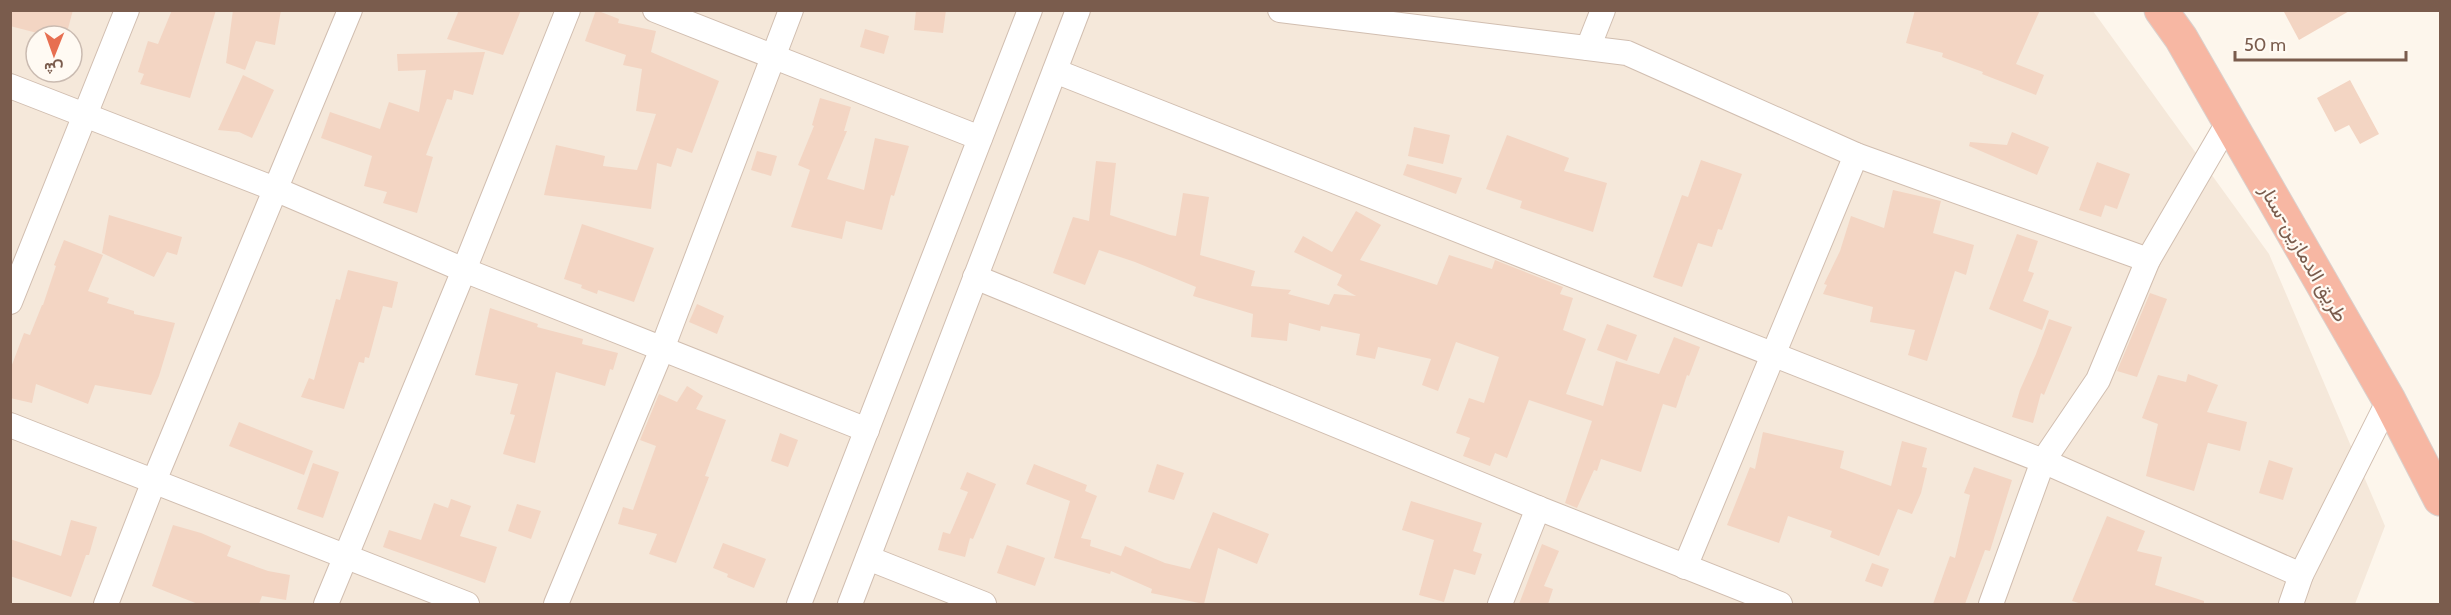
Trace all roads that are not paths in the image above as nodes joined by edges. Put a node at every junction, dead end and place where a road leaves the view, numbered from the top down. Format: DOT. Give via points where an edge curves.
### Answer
graph roads {
  1 [pos="127,10"];
  2 [pos="350,10"];
  3 [pos="568,10"];
  4 [pos="655,10"];
  5 [pos="791,10"];
  6 [pos="1030,10"];
  7 [pos="1078,10"];
  8 [pos="1280,10"];
  9 [pos="1603,10"];
  10 [pos="2162,10"];
  11 [pos="1588,48"];
  12 [pos="772,57"];
  13 [pos="1055,71"];
  14 [pos="10,86"];
  15 [pos="84,115"];
  16 [pos="2229,121"];
  17 [pos="980,138"];
  18 [pos="1856,155"];
  19 [pos="275,189"];
  20 [pos="2148,260"];
  21 [pos="464,270"];
  22 [pos="975,278"];
  23 [pos="10,302"];
  24 [pos="662,349"];
  25 [pos="1772,354"];
  26 [pos="2389,400"];
  27 [pos="10,425"];
  28 [pos="867,430"];
  29 [pos="2043,461"];
  30 [pos="154,481"];
  31 [pos="2440,499"];
  32 [pos="1538,508"];
  33 [pos="345,556"];
  34 [pos="868,558"];
  35 [pos="1685,567"];
  36 [pos="2301,575"];
  37 [pos="106,604"];
  38 [pos="326,604"];
  39 [pos="467,604"];
  40 [pos="556,604"];
  41 [pos="799,604"];
  42 [pos="850,604"];
  43 [pos="984,604"];
  44 [pos="1500,604"];
  45 [pos="1780,604"];
  46 [pos="1991,604"];
  47 [pos="2291,604"];
  1 -- 15 [label="street"];
  2 -- 19 [label="street"];
  3 -- 21 [label="street"];
  4 -- 12 [label="street"];
  5 -- 12 [label="street"];
  6 -- 17 [label="street"];
  7 -- 13 [label="street"];
  8 -- 11 [label="street"];
  9 -- 11 [label="street"];
  10 -- 16 [label="highway, طريق الدمازين-سنار"];
  11 -- 18 [label="street" via="1627,53"];
  12 -- 17 [label="street"];
  12 -- 24 [label="street"];
  13 -- 22 [label="street"];
  13 -- 25 [label="street"];
  14 -- 15 [label="street"];
  15 -- 19 [label="street"];
  15 -- 23 [label="street"];
  16 -- 20 [label="street"];
  16 -- 26 [label="highway, طريق الدمازين-سنار"];
  17 -- 28 [label="street"];
  18 -- 20 [label="street"];
  18 -- 25 [label="street"];
  19 -- 21 [label="street"];
  19 -- 30 [label="street"];
  20 -- 29 [label="street" via="2098,380"];
  21 -- 24 [label="street"];
  21 -- 33 [label="street"];
  22 -- 32 [label="street"];
  22 -- 34 [label="street"];
  24 -- 28 [label="street"];
  24 -- 40 [label="street"];
  25 -- 29 [label="street"];
  25 -- 35 [label="street"];
  26 -- 31 [label="highway, طريق الدمازين-سنار"];
  26 -- 36 [label="street"];
  27 -- 30 [label="street"];
  28 -- 41 [label="street"];
  29 -- 36 [label="street"];
  29 -- 46 [label="street"];
  30 -- 33 [label="street"];
  30 -- 37 [label="street"];
  32 -- 35 [label="street"];
  32 -- 44 [label="street"];
  33 -- 38 [label="street"];
  33 -- 39 [label="street"];
  34 -- 42 [label="street"];
  34 -- 43 [label="street"];
  35 -- 45 [label="street"];
  36 -- 47 [label="street"];
}
